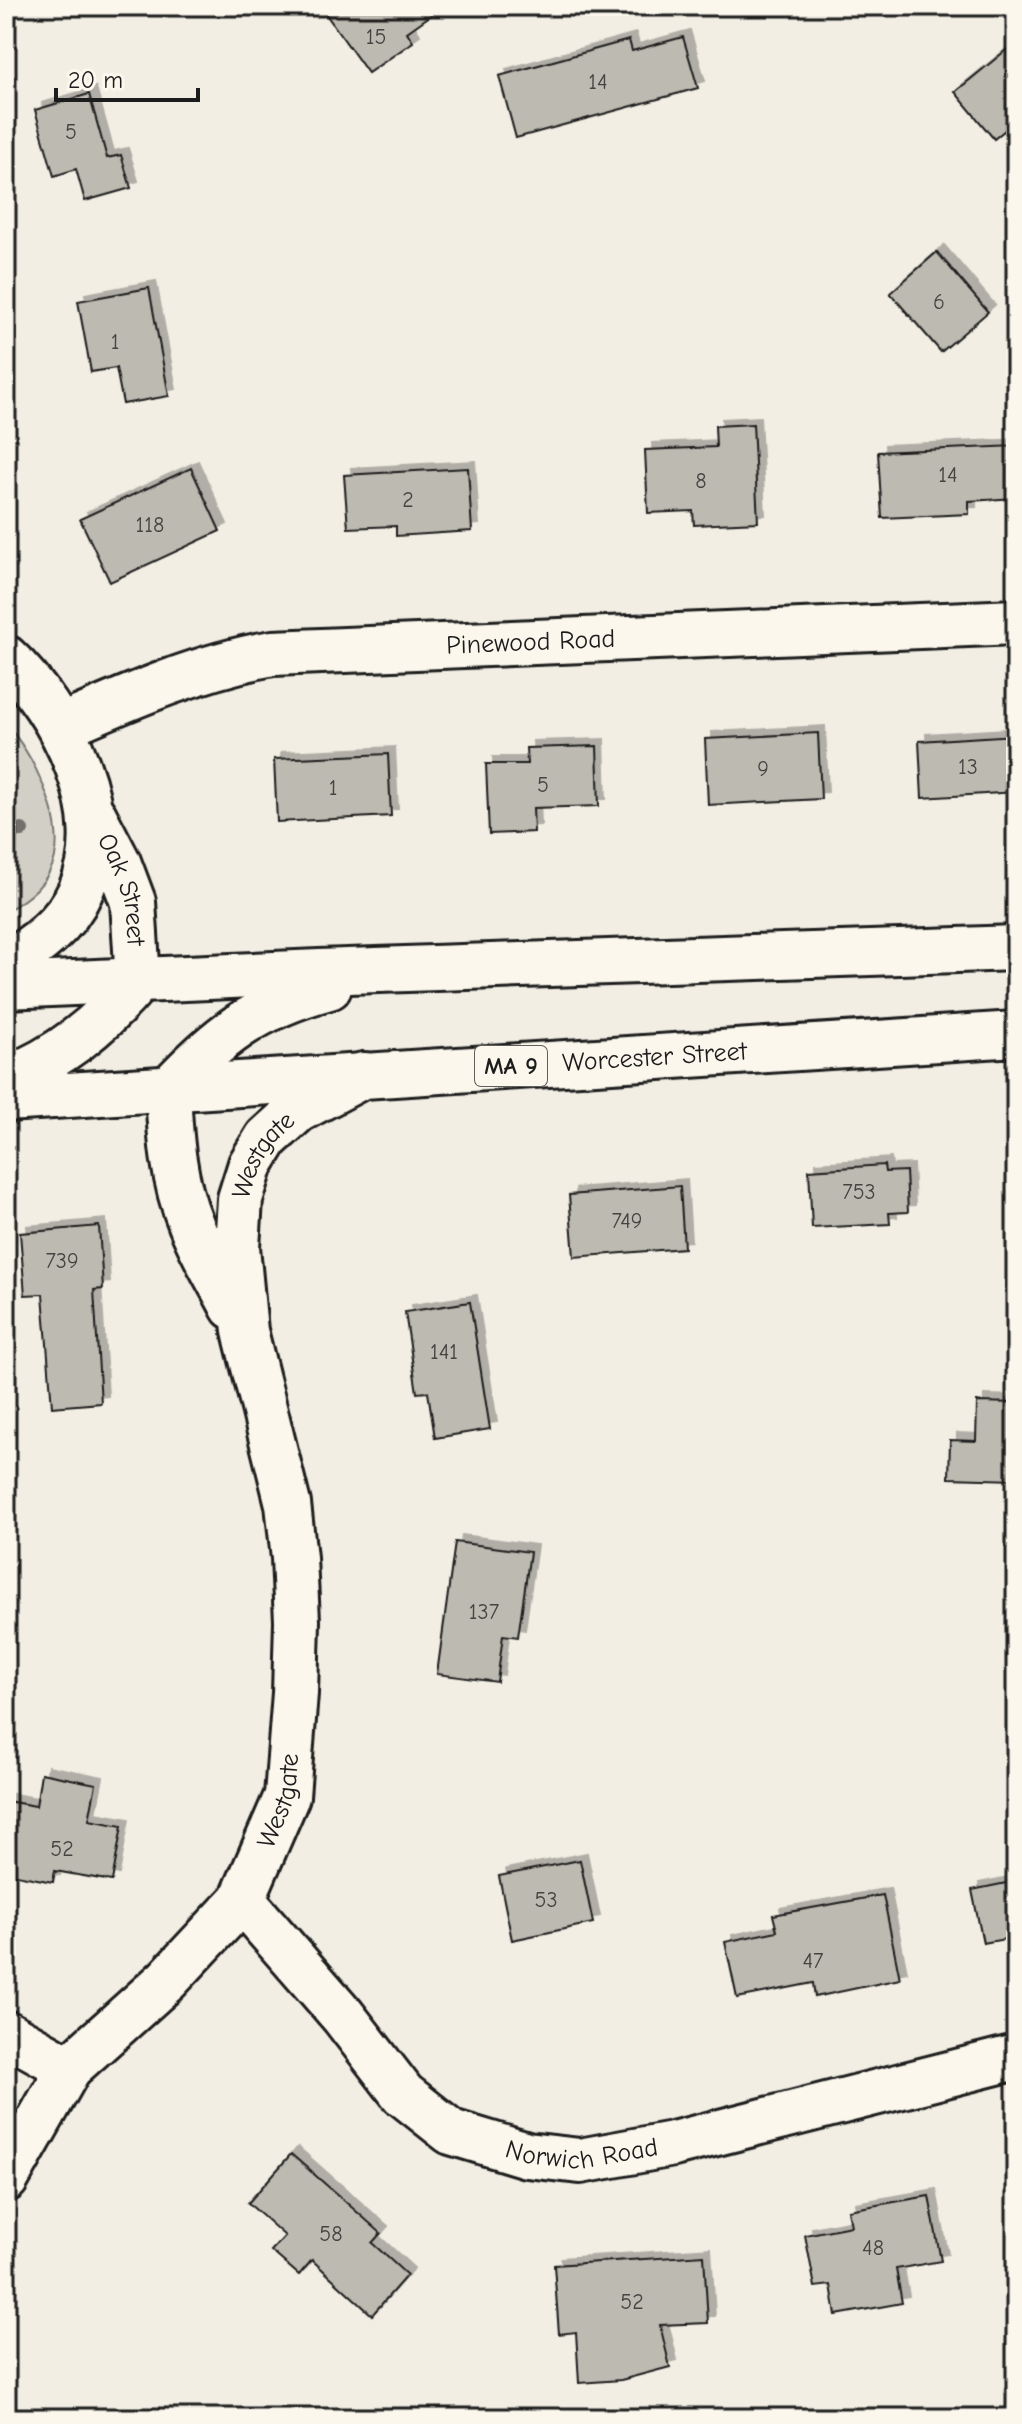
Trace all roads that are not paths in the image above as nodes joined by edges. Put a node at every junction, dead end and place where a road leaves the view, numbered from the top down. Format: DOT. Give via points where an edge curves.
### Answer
graph roads {
  1 [pos="1016,622"];
  2 [pos="6,658"];
  3 [pos="60,727"];
  4 [pos="87,803"];
  5 [pos="1016,948"];
  6 [pos="6,964"];
  7 [pos="409,969"];
  8 [pos="138,981"];
  9 [pos="6,986"];
  10 [pos="1016,1034"];
  11 [pos="364,1075"];
  12 [pos="6,1079"];
  13 [pos="168,1090"];
  14 [pos="6,1099"];
  15 [pos="245,1331"];
  16 [pos="242,1900"];
  17 [pos="6,2033"];
  18 [pos="1016,2057"];
  19 [pos="69,2068"];
  20 [pos="6,2179"];
  1 -- 3 [label="main road, Pinewood Road" via="273,653 182,677"];
  2 -- 3 [label="main road, Oak Street"];
  3 -- 4 [label="main road, Oak Street"];
  4 -- 6 [label="main road, Oak Street" via="91,852 80,893 49,934"];
  4 -- 8 [label="main road, Oak Street" via="133,902"];
  5 -- 7 [label="main road"];
  7 -- 8 [label="main road"];
  7 -- 13 [label="main road" via="325,988 260,1011 216,1042"];
  8 -- 9 [label="main road"];
  8 -- 12 [label="main road" via="71,1046"];
  10 -- 11 [label="main road, Worcester Street / MA 9"];
  11 -- 13 [label="main road, Worcester Street / MA 9"];
  11 -- 15 [label="main road, Westgate" via="298,1110 267,1138 251,1164 240,1199 237,1247"];
  13 -- 14 [label="main road, Worcester Street / MA 9"];
  13 -- 15 [label="main road, Westgate" via="172,1153 183,1201"];
  15 -- 16 [label="main road, Westgate" via="288,1504 297,1621 287,1796"];
  16 -- 18 [label="main road, Norwich Road" via="403,2094 451,2132 527,2155 580,2161 673,2144"];
  16 -- 19 [label="main road, Westgate" via="167,1980"];
  17 -- 19 [label="main road"];
  19 -- 20 [label="main road, Westgate"];
}
